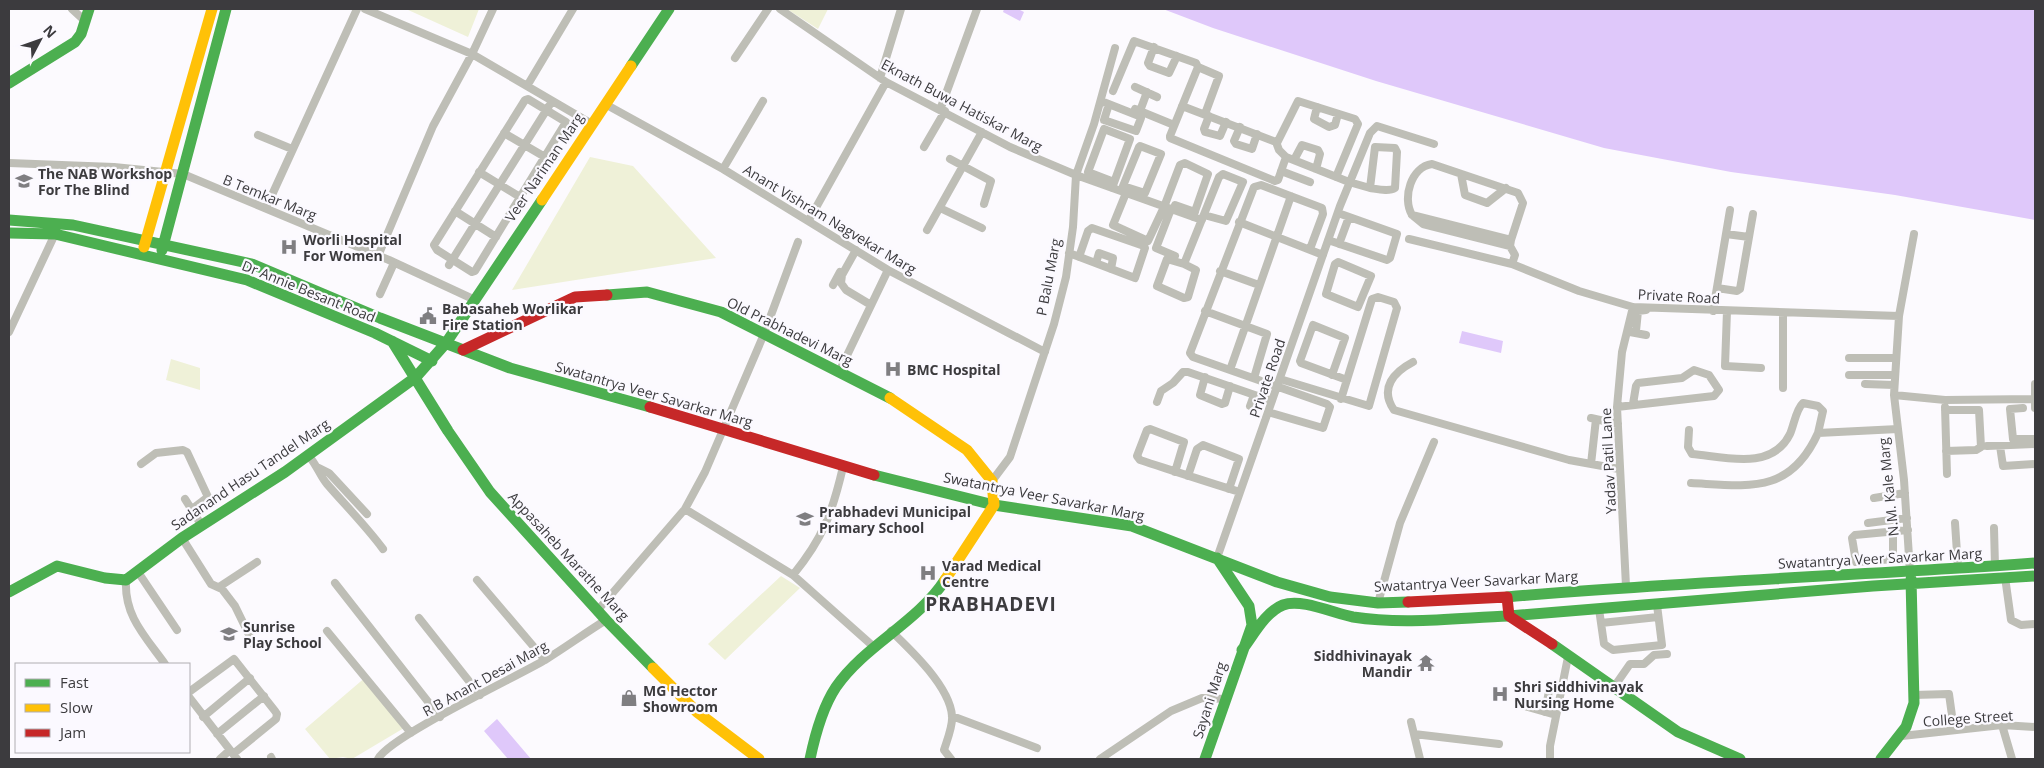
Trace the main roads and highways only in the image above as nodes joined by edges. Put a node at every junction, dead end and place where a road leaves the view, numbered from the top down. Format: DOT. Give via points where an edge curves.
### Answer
graph roads {
  1 [pos="89,9"];
  2 [pos="212,9"];
  3 [pos="226,9"];
  4 [pos="669,9"];
  5 [pos="9,82"];
  6 [pos="9,220"];
  7 [pos="9,233"];
  8 [pos="146,240"];
  9 [pos="164,244"];
  10 [pos="141,254"];
  11 [pos="158,260"];
  12 [pos="392,341"];
  13 [pos="446,342"];
  14 [pos="463,350"];
  15 [pos="432,361"];
  16 [pos="416,377"];
  17 [pos="994,505"];
  18 [pos="1217,558"];
  19 [pos="2035,563"];
  20 [pos="1910,572"];
  21 [pos="2035,576"];
  22 [pos="1911,585"];
  23 [pos="9,592"];
  24 [pos="1507,597"];
  25 [pos="1509,616"];
  26 [pos="1242,650"];
  27 [pos="759,759"];
  28 [pos="810,759"];
  29 [pos="1206,759"];
  30 [pos="1740,759"];
  31 [pos="1881,759"];
  1 -- 5 [label="main road" via="75,42"];
  2 -- 8 [label="main road"];
  3 -- 9 [label="main road"];
  4 -- 13 [label="main road, Veer Nariman Marg"];
  6 -- 8 [label="main road, Dr Annie Besant Road" via="73,225"];
  7 -- 10 [label="main road, Dr Annie Besant Road" via="55,234"];
  8 -- 9 [label="main road, Dr Annie Besant Road"];
  8 -- 10 [label="main road"];
  9 -- 11 [label="main road"];
  9 -- 13 [label="main road, Dr Annie Besant Road" via="252,264"];
  10 -- 11 [label="main road, Dr Annie Besant Road"];
  11 -- 12 [label="main road, Dr Annie Besant Road" via="247,280"];
  12 -- 15 [label="main road, Dr Annie Besant Road"];
  12 -- 16 [label="main road, Appasaheb Marathe Marg"];
  13 -- 14 [label="main road, Swatantrya Veer Savarkar Marg"];
  13 -- 15 [label="main road, Veer Nariman Marg"];
  14 -- 17 [label="main road, Swatantrya Veer Savarkar Marg" via="510,368 724,428 843,467"];
  14 -- 17 [label="main road, Old Prabhadevi Marg" via="575,297 647,292 721,312 890,398 968,450 992,481"];
  15 -- 16 [label="main road, Sadanand Hasu Tandel Marg"];
  16 -- 23 [label="main road, Sadanand Hasu Tandel Marg" via="126,580 56,566"];
  16 -- 27 [label="main road, Appasaheb Marathe Marg" via="490,492 606,620 697,712"];
  17 -- 18 [label="main road, Swatantrya Veer Savarkar Marg" via="1132,526"];
  17 -- 28 [label="main road" via="934,597 856,663 829,697"];
  18 -- 24 [label="main road, Swatantrya Veer Savarkar Marg" via="1277,582 1330,597 1378,603"];
  18 -- 26 [label="main road, Sayani Marg" via="1249,606 1252,625"];
  19 -- 20 [label="main road, Swatantrya Veer Savarkar Marg"];
  20 -- 22 [label="main road, N.M. Kale Marg"];
  20 -- 24 [label="main road, Swatantrya Veer Savarkar Marg" via="1626,586"];
  21 -- 22 [label="main road, Swatantrya Veer Savarkar Marg"];
  22 -- 25 [label="main road, Swatantrya Veer Savarkar Marg"];
  22 -- 31 [label="main road, N.M. Kale Marg" via="1914,696 1911,721"];
  24 -- 25 [label="main road"];
  25 -- 26 [label="main road, Swatantrya Veer Savarkar Marg" via="1383,619 1334,613 1298,602 1280,606"];
  25 -- 30 [label="main road" via="1678,732"];
  26 -- 29 [label="main road, Sayani Marg"];
}
